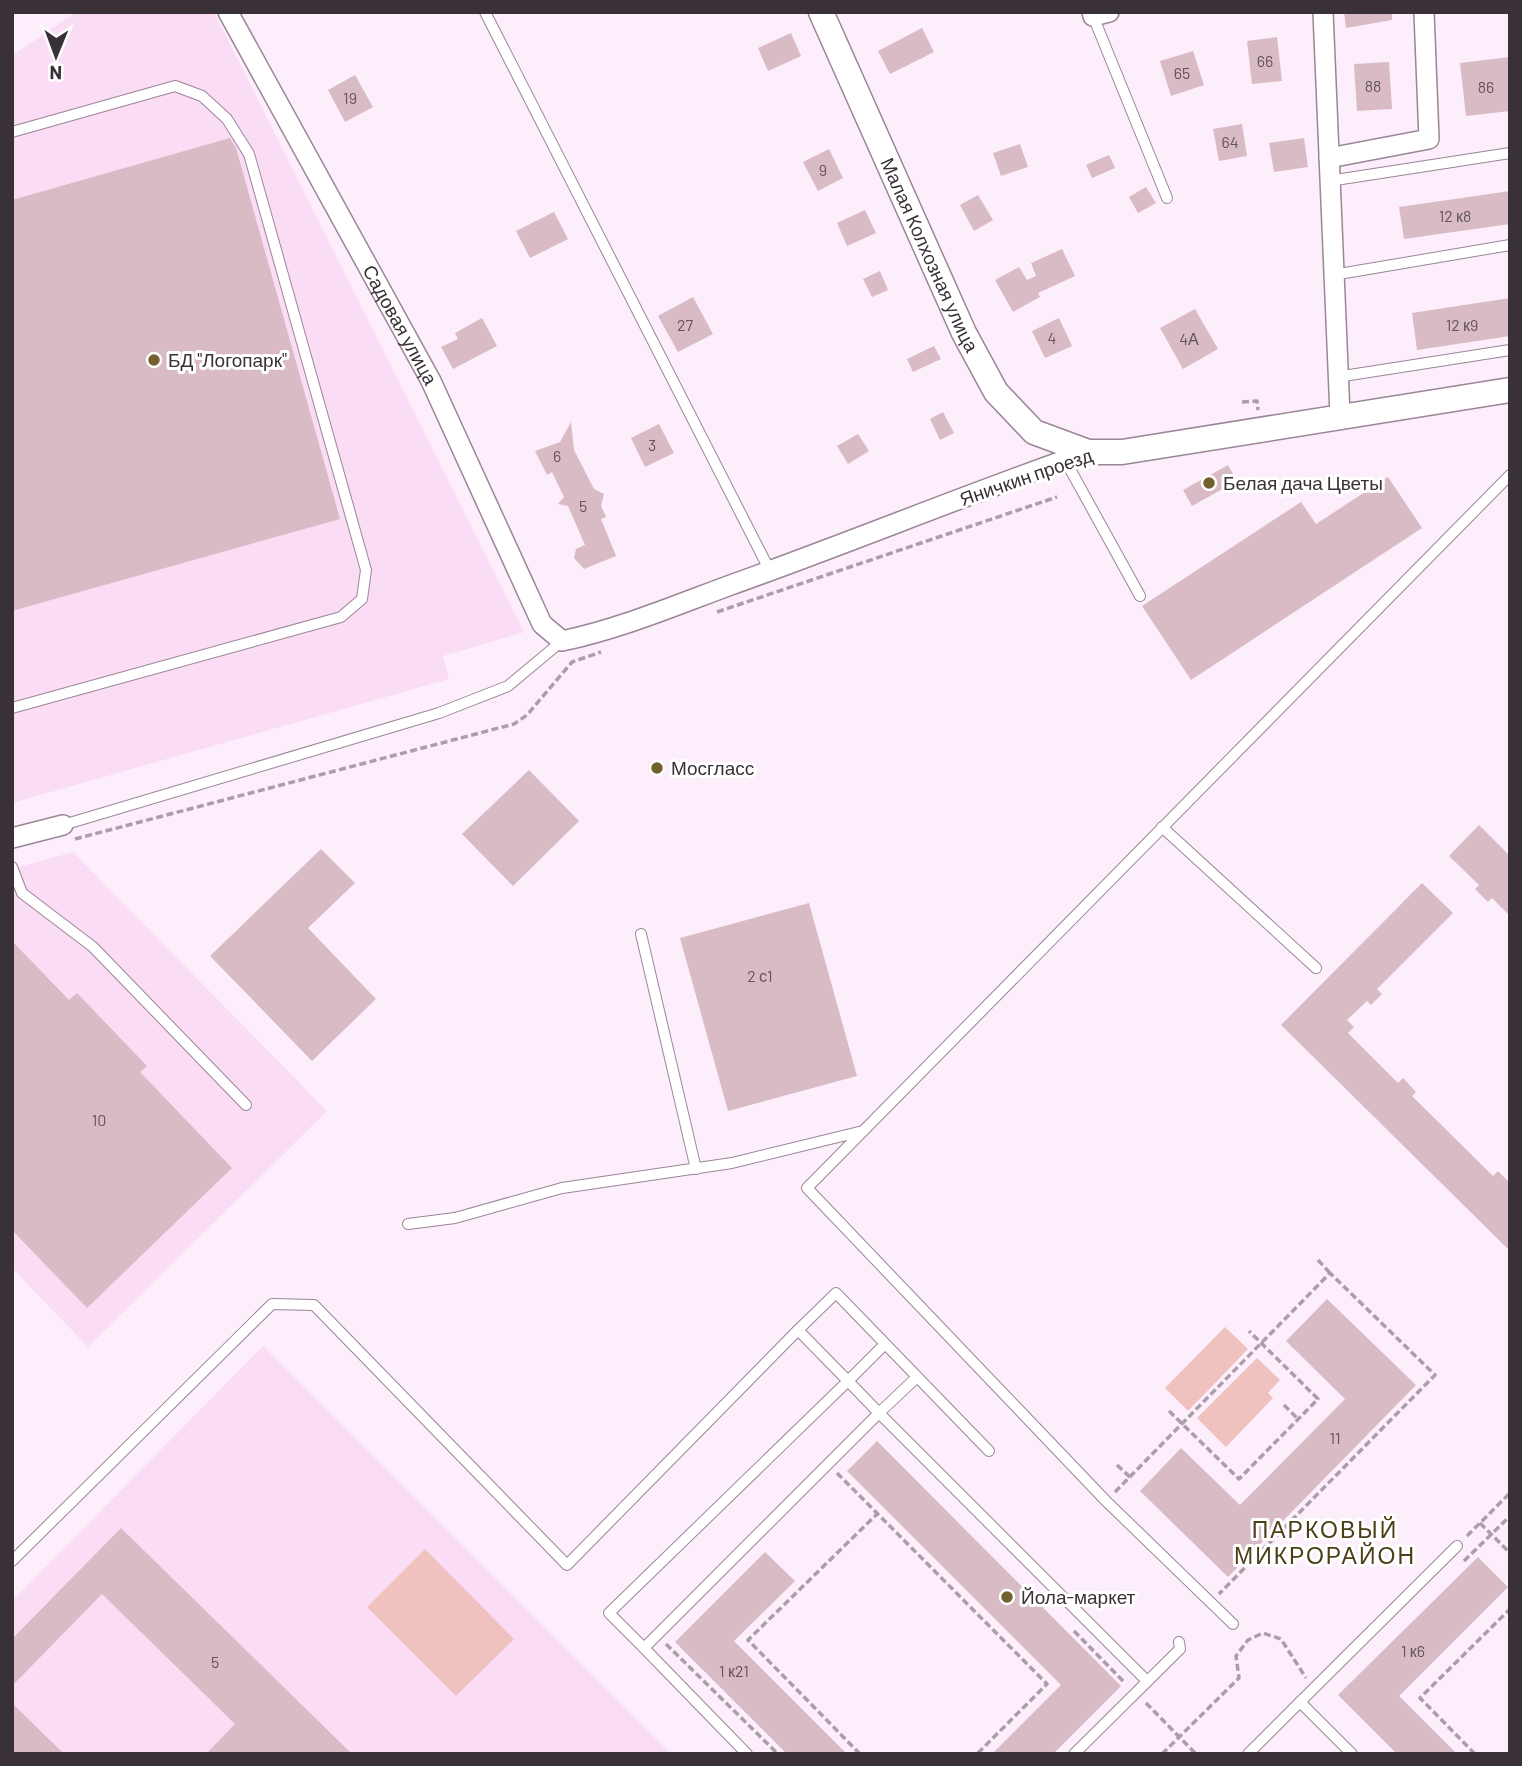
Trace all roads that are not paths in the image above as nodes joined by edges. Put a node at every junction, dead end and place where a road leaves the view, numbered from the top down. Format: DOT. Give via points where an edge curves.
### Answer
graph roads {
  1 [pos="228,12"];
  2 [pos="485,12"];
  3 [pos="821,12"];
  4 [pos="1323,12"];
  5 [pos="1424,12"];
  6 [pos="1098,13"];
  7 [pos="12,132"];
  8 [pos="1510,153"];
  9 [pos="1329,158"];
  10 [pos="1329,181"];
  11 [pos="1167,198"];
  12 [pos="1510,245"];
  13 [pos="1333,275"];
  14 [pos="1510,350"];
  15 [pos="1336,377"];
  16 [pos="1510,390"];
  17 [pos="1340,415"];
  18 [pos="1077,456"];
  19 [pos="1510,475"];
  20 [pos="771,571"];
  21 [pos="1140,596"];
  22 [pos="562,641"];
  23 [pos="12,708"];
  24 [pos="1163,827"];
  25 [pos="66,833"];
  26 [pos="12,838"];
  27 [pos="12,867"];
  28 [pos="641,934"];
  29 [pos="1316,968"];
  30 [pos="246,1105"];
  31 [pos="864,1131"];
  32 [pos="695,1169"];
  33 [pos="408,1224"];
  34 [pos="798,1330"];
  35 [pos="885,1344"];
  36 [pos="917,1377"];
  37 [pos="848,1381"];
  38 [pos="879,1413"];
  39 [pos="989,1451"];
  40 [pos="1457,1546"];
  41 [pos="12,1561"];
  42 [pos="1233,1624"];
  43 [pos="1179,1642"];
  44 [pos="644,1648"];
  45 [pos="1147,1681"];
  46 [pos="1300,1702"];
  47 [pos="747,1754"];
  48 [pos="1074,1754"];
  49 [pos="1248,1754"];
  50 [pos="1352,1754"];
  1 -- 22 [label="street, Садовая улица" via="431,381 542,624"];
  2 -- 20 [label="lane"];
  3 -- 18 [label="street, Малая Колхозная улица" via="964,333 996,392 1034,432"];
  4 -- 9 [label="street"];
  5 -- 9 [label="street" via="1429,139"];
  6 -- 11 [label="lane"];
  7 -- 23 [label="lane" via="175,86 202,96 227,119 249,154 366,570 362,599 341,617"];
  8 -- 10 [label="lane"];
  9 -- 10 [label="street"];
  10 -- 13 [label="street"];
  12 -- 13 [label="lane"];
  13 -- 15 [label="street"];
  14 -- 15 [label="lane"];
  15 -- 17 [label="street"];
  16 -- 17 [label="street, Яничкин проезд"];
  17 -- 18 [label="street, Яничкин проезд"];
  18 -- 20 [label="street, Яничкин проезд"];
  18 -- 21 [label="lane"];
  19 -- 24 [label="lane"];
  20 -- 22 [label="street, Яничкин проезд" via="593,635"];
  22 -- 25 [label="lane" via="508,686 439,713"];
  24 -- 29 [label="lane"];
  24 -- 31 [label="lane"];
  25 -- 26 [label="street"];
  27 -- 30 [label="lane" via="22,893 93,947"];
  28 -- 32 [label="lane"];
  31 -- 32 [label="lane"];
  31 -- 42 [label="lane" via="807,1188 1106,1501"];
  32 -- 33 [label="lane" via="562,1188 455,1218"];
  34 -- 35 [label="lane" via="836,1293"];
  34 -- 37 [label="lane"];
  34 -- 41 [label="lane" via="567,1565 314,1305 272,1304"];
  35 -- 36 [label="lane"];
  35 -- 37 [label="lane"];
  36 -- 38 [label="lane"];
  36 -- 39 [label="lane"];
  37 -- 38 [label="lane"];
  37 -- 44 [label="lane" via="609,1614"];
  38 -- 44 [label="lane"];
  38 -- 45 [label="lane"];
  40 -- 46 [label="lane"];
  43 -- 45 [label="lane" via="1180,1649"];
  44 -- 47 [label="lane"];
  45 -- 48 [label="lane"];
  46 -- 49 [label="lane"];
  46 -- 50 [label="lane"];
}
